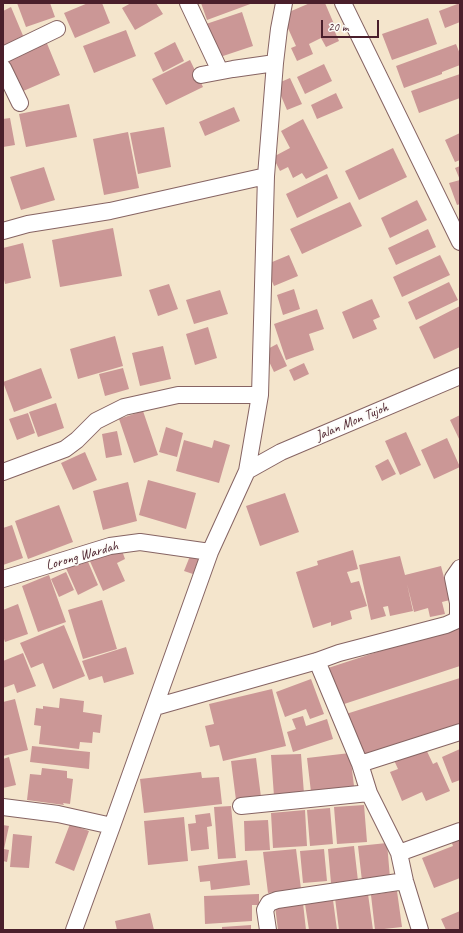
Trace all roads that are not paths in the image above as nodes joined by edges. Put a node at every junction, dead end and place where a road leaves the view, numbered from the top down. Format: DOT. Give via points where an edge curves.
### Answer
graph roads {
  1 [pos="188,3"];
  2 [pos="284,3"];
  3 [pos="343,3"];
  4 [pos="57,30"];
  5 [pos="3,55"];
  6 [pos="275,63"];
  7 [pos="3,68"];
  8 [pos="220,71"];
  9 [pos="201,75"];
  10 [pos="20,103"];
  11 [pos="266,176"];
  12 [pos="3,231"];
  13 [pos="460,242"];
  14 [pos="460,376"];
  15 [pos="260,395"];
  16 [pos="247,471"];
  17 [pos="3,472"];
  18 [pos="210,552"];
  19 [pos="460,568"];
  20 [pos="3,579"];
  21 [pos="317,661"];
  22 [pos="156,707"];
  23 [pos="460,732"];
  24 [pos="360,764"];
  25 [pos="369,793"];
  26 [pos="241,806"];
  27 [pos="3,807"];
  28 [pos="112,826"];
  29 [pos="460,831"];
  30 [pos="399,853"];
  31 [pos="405,881"];
  32 [pos="74,930"];
  33 [pos="268,930"];
  34 [pos="420,930"];
  1 -- 8 [label="street"];
  2 -- 6 [label="street"];
  3 -- 13 [label="street"];
  4 -- 5 [label="street"];
  6 -- 8 [label="street"];
  6 -- 11 [label="street"];
  7 -- 10 [label="street"];
  8 -- 9 [label="street"];
  11 -- 12 [label="street" via="110,211 28,224"];
  11 -- 15 [label="street"];
  14 -- 16 [label="street, Jalan Mon Tujoh" via="281,452"];
  15 -- 16 [label="street"];
  15 -- 17 [label="street" via="178,395 124,407 96,421 65,449"];
  16 -- 18 [label="street"];
  18 -- 20 [label="street, Lorong Wardah" via="140,542 110,546"];
  18 -- 22 [label="street"];
  19 -- 21 [label="street" via="453,578 458,603 458,616 455,621 446,626"];
  21 -- 22 [label="street"];
  21 -- 24 [label="street"];
  22 -- 28 [label="street"];
  23 -- 24 [label="street"];
  24 -- 25 [label="street"];
  25 -- 26 [label="street"];
  25 -- 30 [label="street"];
  27 -- 28 [label="street" via="58,814"];
  28 -- 32 [label="street"];
  29 -- 30 [label="street"];
  30 -- 31 [label="street"];
  31 -- 33 [label="street" via="277,900 269,903 265,910"];
  31 -- 34 [label="street"];
}
